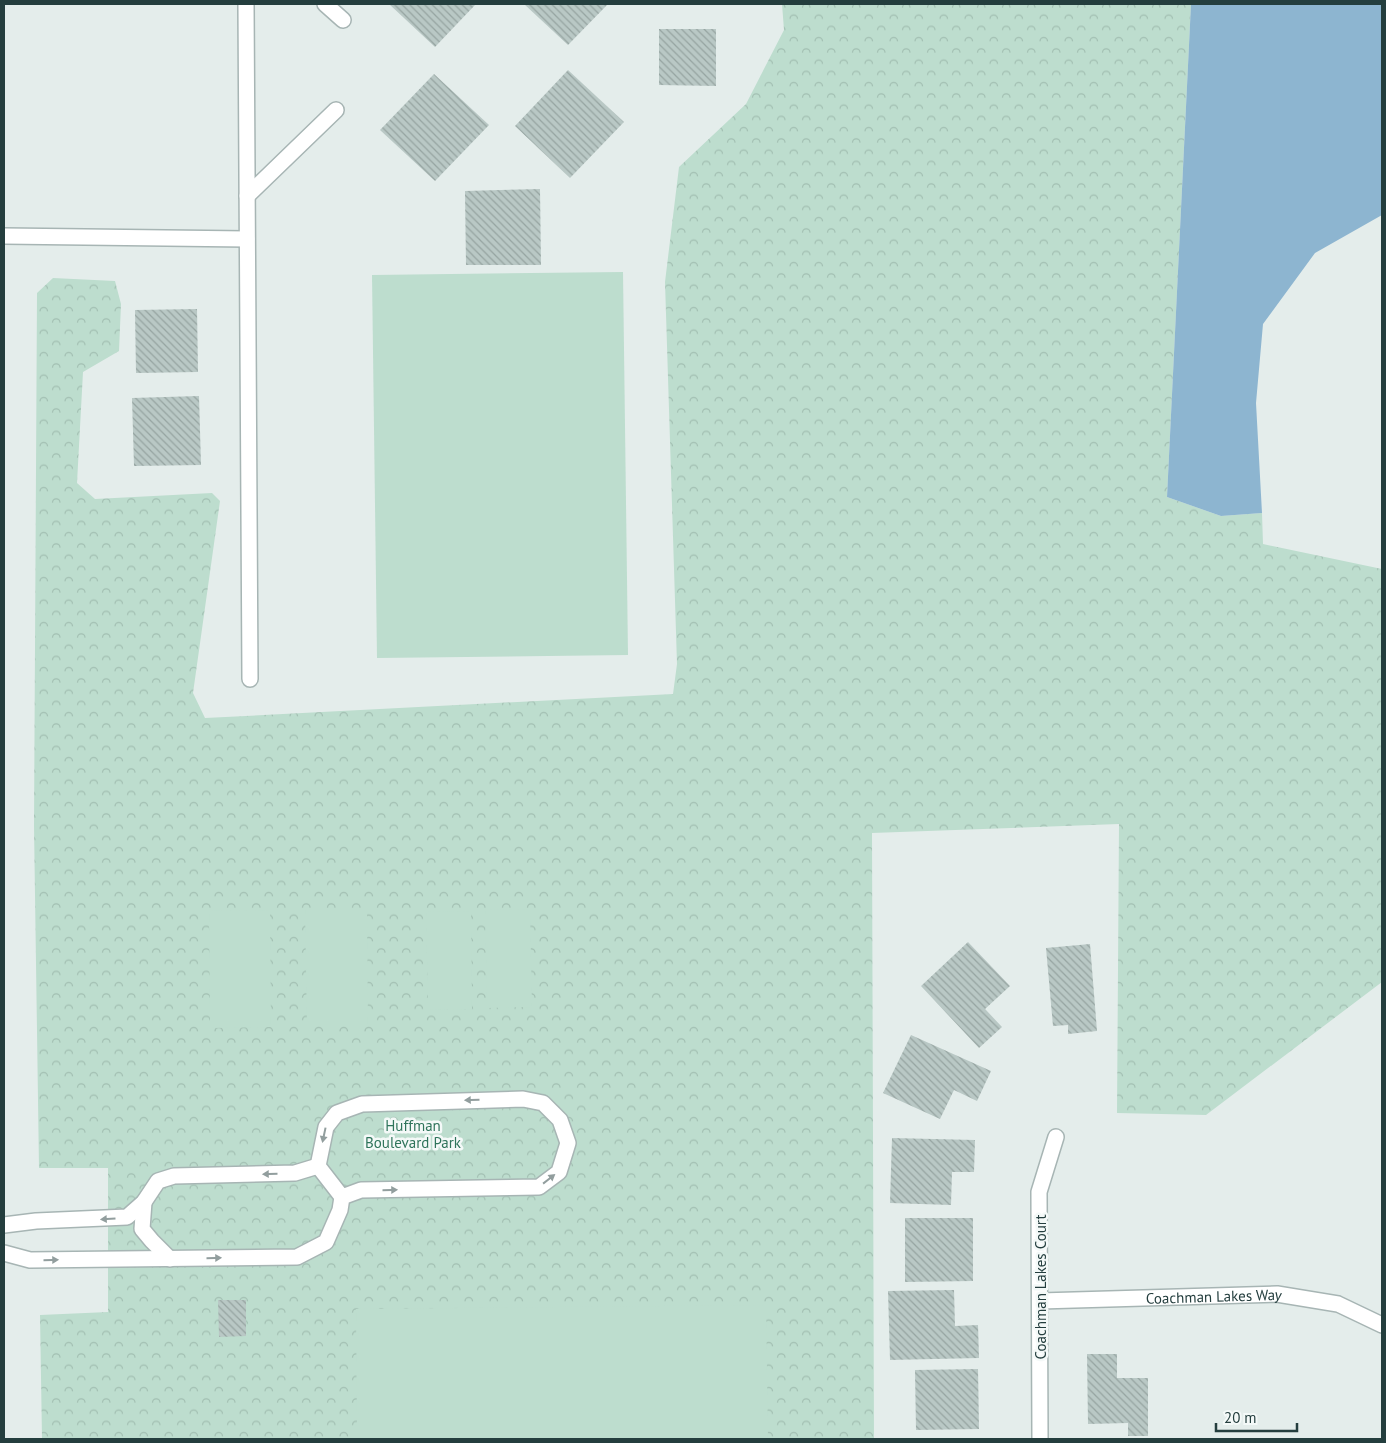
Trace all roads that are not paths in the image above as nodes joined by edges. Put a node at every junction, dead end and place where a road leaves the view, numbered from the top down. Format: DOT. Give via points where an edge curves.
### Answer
graph roads {
  1 [pos="246,4"];
  2 [pos="325,4"];
  3 [pos="343,20"];
  4 [pos="336,110"];
  5 [pos="247,196"];
  6 [pos="4,236"];
  7 [pos="247,239"];
  8 [pos="250,680"];
  9 [pos="1056,1137"];
  10 [pos="318,1166"];
  11 [pos="342,1198"];
  12 [pos="144,1202"];
  13 [pos="4,1225"];
  14 [pos="4,1253"];
  15 [pos="170,1259"];
  16 [pos="1040,1301"];
  17 [pos="1382,1325"];
  18 [pos="1040,1439"];
  1 -- 5 [label="street"];
  2 -- 3 [label="street"];
  4 -- 5 [label="street"];
  5 -- 7 [label="street"];
  6 -- 7 [label="street"];
  7 -- 8 [label="street"];
  9 -- 16 [label="street, Coachman Lakes Court" via="1039,1192"];
  10 -- 11 [label="street"];
  11 -- 10 [label="street, one-way" via="362,1190 539,1188 559,1172 568,1143 555,1114 543,1103 523,1099 362,1104 337,1113 326,1127"];
  10 -- 12 [label="street, one-way" via="295,1173 174,1176 158,1181"];
  15 -- 11 [label="street, one-way" via="297,1257 326,1242"];
  12 -- 13 [label="street, one-way" via="126,1217"];
  12 -- 15 [label="street" via="142,1229"];
  14 -- 15 [label="street, one-way" via="30,1260"];
  16 -- 17 [label="street, Coachman Lakes Way" via="1276,1294 1338,1304"];
  16 -- 18 [label="street, Coachman Lakes Court"];
}
